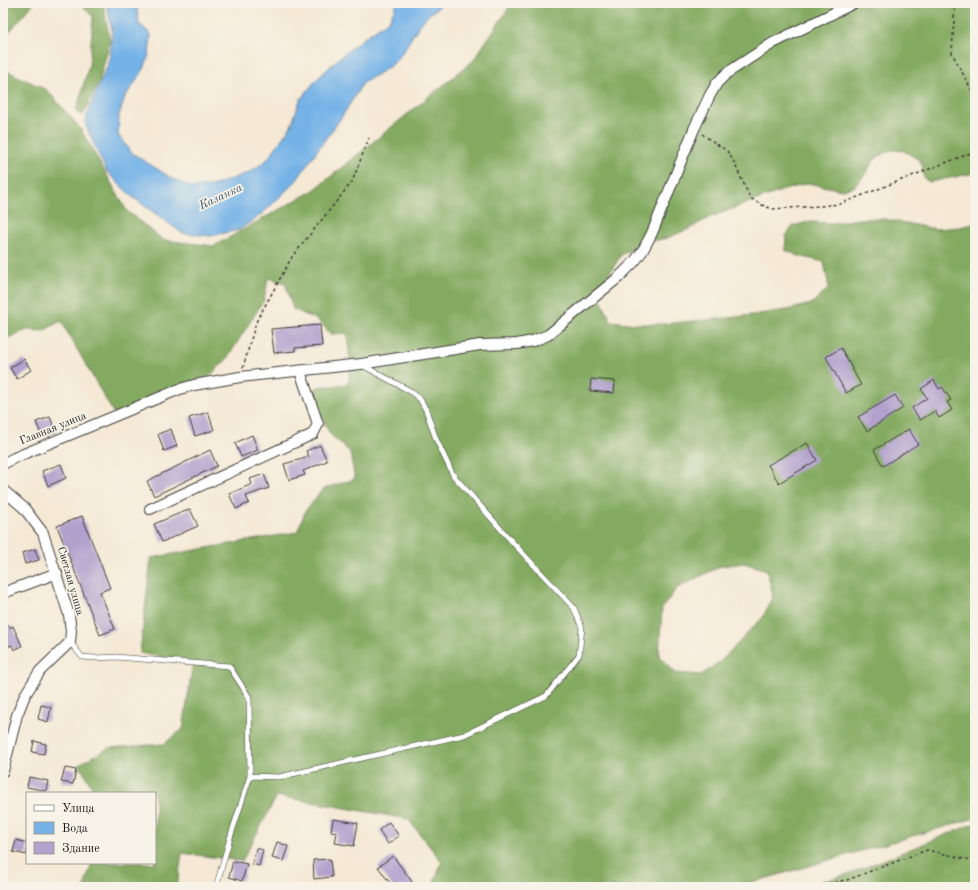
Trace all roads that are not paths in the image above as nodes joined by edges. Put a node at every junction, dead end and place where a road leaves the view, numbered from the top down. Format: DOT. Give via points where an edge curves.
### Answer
graph roads {
  1 [pos="854,3"];
  2 [pos="361,364"];
  3 [pos="300,371"];
  4 [pos="3,464"];
  5 [pos="3,490"];
  6 [pos="150,509"];
  7 [pos="57,573"];
  8 [pos="3,593"];
  9 [pos="70,642"];
  10 [pos="3,771"];
  11 [pos="250,776"];
  12 [pos="216,887"];
  1 -- 2 [label="street, Главная улица" via="773,43 717,83 694,129 643,250 619,277 548,335 517,344 480,345"];
  2 -- 3 [label="street, Главная улица"];
  2 -- 11 [label="lane" via="420,399 453,475 574,608 582,628 579,655 546,696 464,735 279,777"];
  3 -- 4 [label="street, Главная улица" via="240,377 180,389"];
  3 -- 6 [label="street" via="318,424 314,434"];
  5 -- 7 [label="street, Светлая улица" via="24,508 43,533"];
  7 -- 8 [label="street"];
  7 -- 9 [label="street, Светлая улица" via="69,615"];
  9 -- 10 [label="street" via="40,671 25,695 17,715"];
  9 -- 11 [label="lane" via="82,657 116,657 229,666 249,697"];
  11 -- 12 [label="lane"];
}
